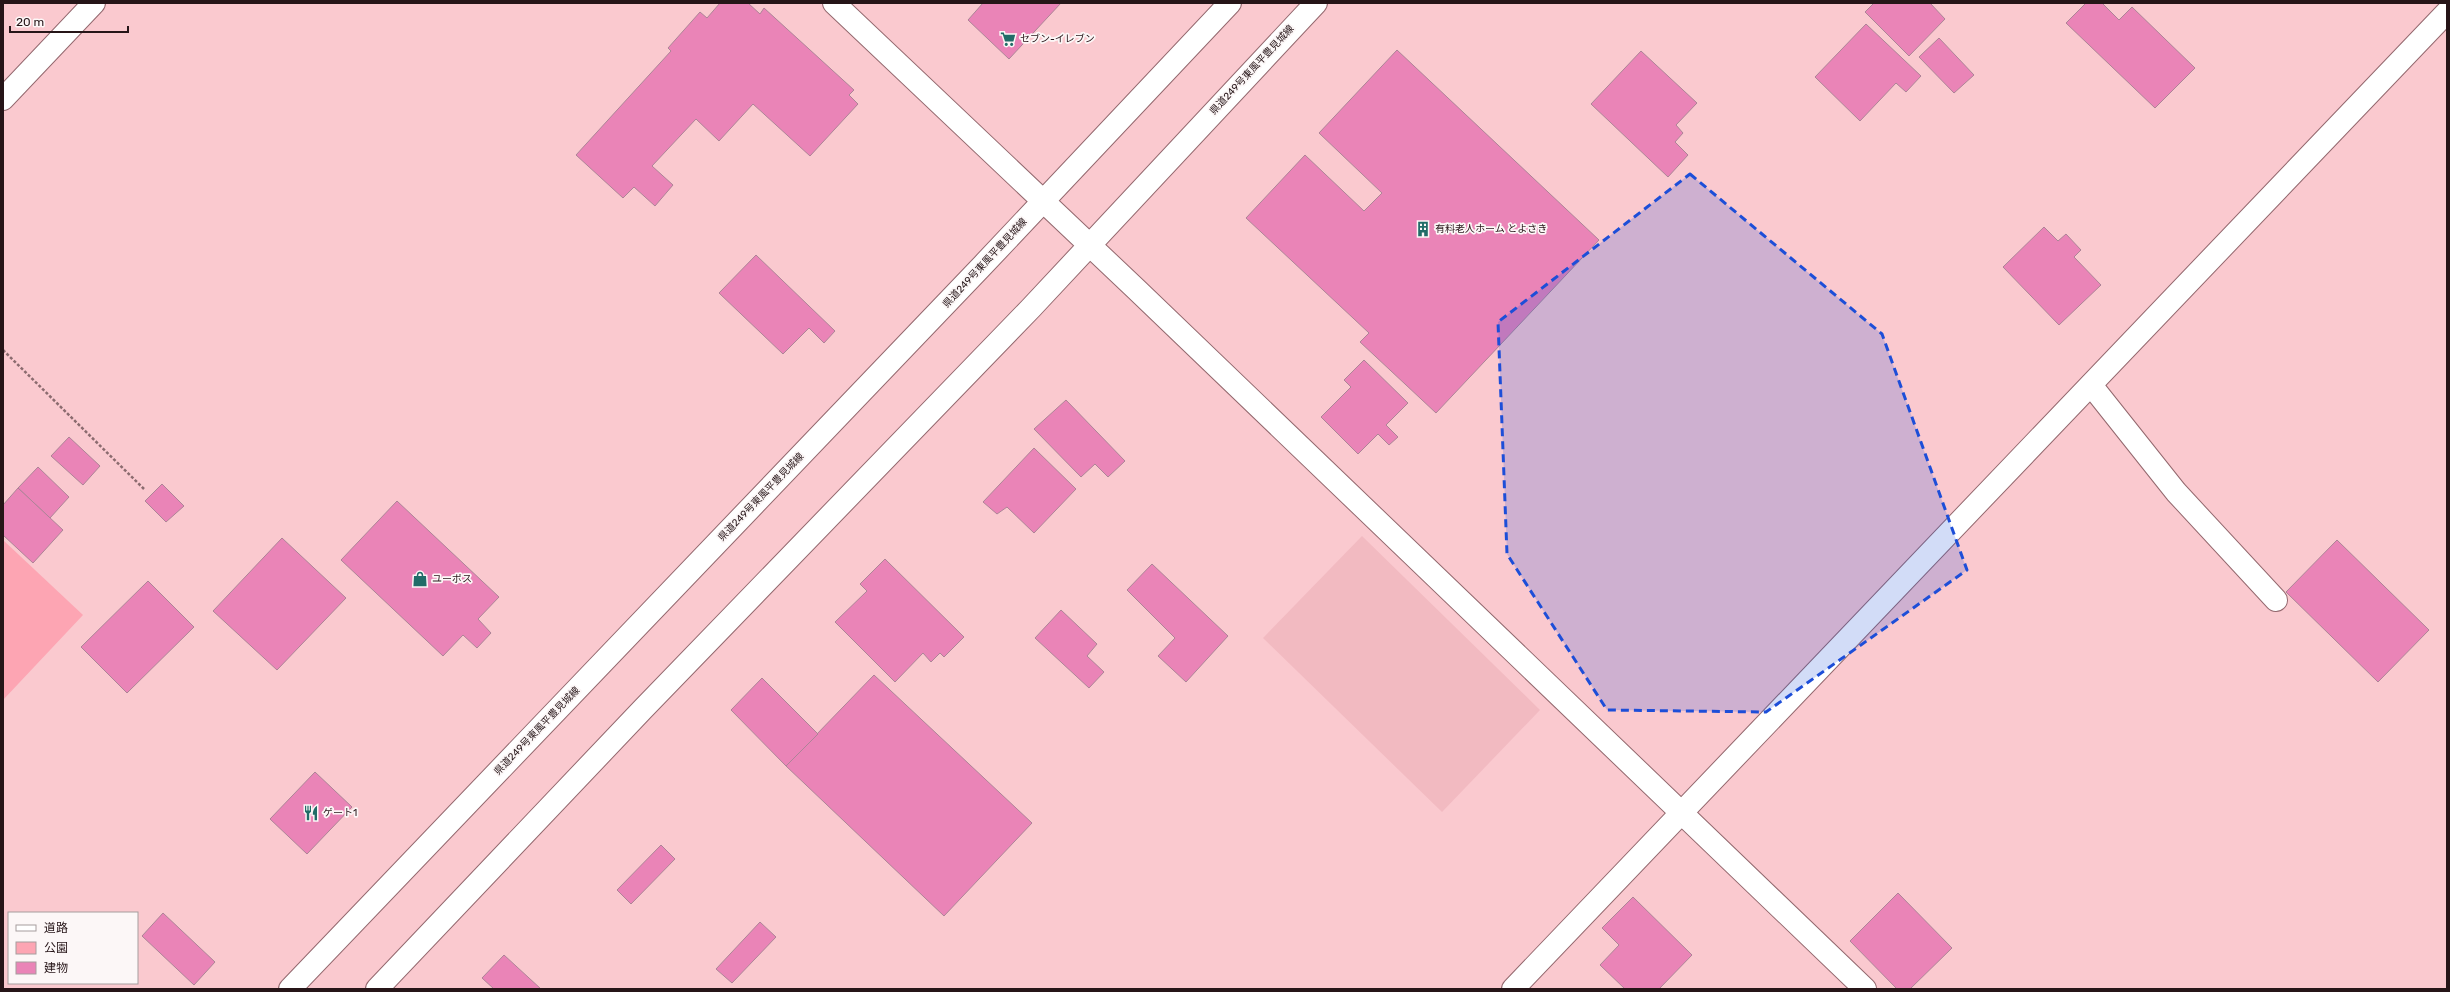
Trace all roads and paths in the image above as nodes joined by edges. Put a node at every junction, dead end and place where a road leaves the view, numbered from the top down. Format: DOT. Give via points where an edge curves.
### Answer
graph roads {
  1 [pos="94,3"];
  2 [pos="834,3"];
  3 [pos="1230,3"];
  4 [pos="1316,3"];
  5 [pos="2447,12"];
  6 [pos="3,99"];
  7 [pos="1043,201"];
  8 [pos="1090,245"];
  9 [pos="3,350"];
  10 [pos="2091,385"];
  11 [pos="144,489"];
  12 [pos="2276,600"];
  13 [pos="1682,813"];
  14 [pos="290,989"];
  15 [pos="377,989"];
  16 [pos="1514,989"];
  17 [pos="1865,989"];
  1 -- 6 [label="street"];
  2 -- 7 [label="street"];
  3 -- 7 [label="street, 県道249号東風平豊見城線"];
  4 -- 8 [label="street, 県道249号東風平豊見城線"];
  5 -- 10 [label="street"];
  7 -- 8 [label="street"];
  7 -- 14 [label="street, 県道249号東風平豊見城線"];
  8 -- 13 [label="street"];
  8 -- 15 [label="street, 県道249号東風平豊見城線" via="647,704"];
  9 -- 11 [label="path"];
  10 -- 12 [label="street" via="2176,492"];
  10 -- 13 [label="street"];
  13 -- 16 [label="street"];
  13 -- 17 [label="street"];
}
